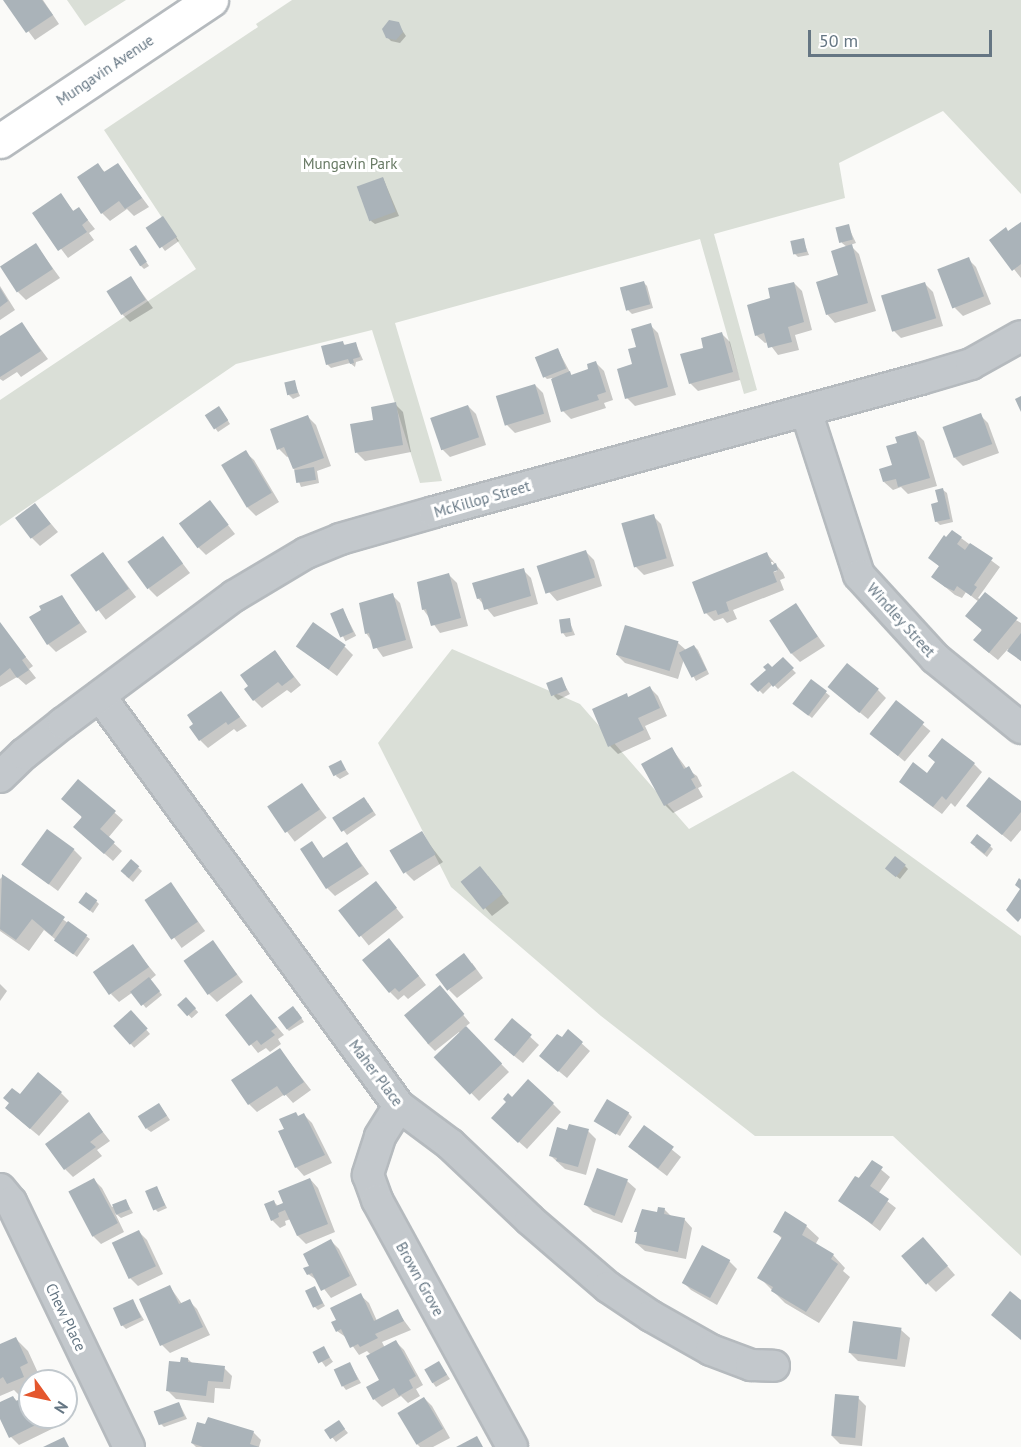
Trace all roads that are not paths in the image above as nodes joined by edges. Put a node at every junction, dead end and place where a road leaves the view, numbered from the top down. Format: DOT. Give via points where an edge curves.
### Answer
graph roads {
  1 [pos="211,0"];
  2 [pos="0,141"];
  3 [pos="1021,336"];
  4 [pos="806,411"];
  5 [pos="100,696"];
  6 [pos="1021,728"];
  7 [pos="0,777"];
  8 [pos="399,1106"];
  9 [pos="0,1189"];
  10 [pos="774,1366"];
  11 [pos="129,1447"];
  12 [pos="512,1447"];
  1 -- 2 [label="main road, Mungavin Avenue"];
  3 -- 4 [label="street, McKillop Street" via="972,364"];
  4 -- 5 [label="street, McKillop Street" via="340,539 306,553 234,596"];
  4 -- 6 [label="street, Windley Street" via="859,575 935,658"];
  5 -- 7 [label="street, McKillop Street"];
  5 -- 8 [label="street, Maher Place"];
  8 -- 10 [label="street, Maher Place" via="450,1144 608,1287 711,1350 751,1365"];
  8 -- 12 [label="street, Brown Grove" via="380,1137 369,1175 377,1200"];
  9 -- 11 [label="street, Chew Place" via="10,1202"];
}
